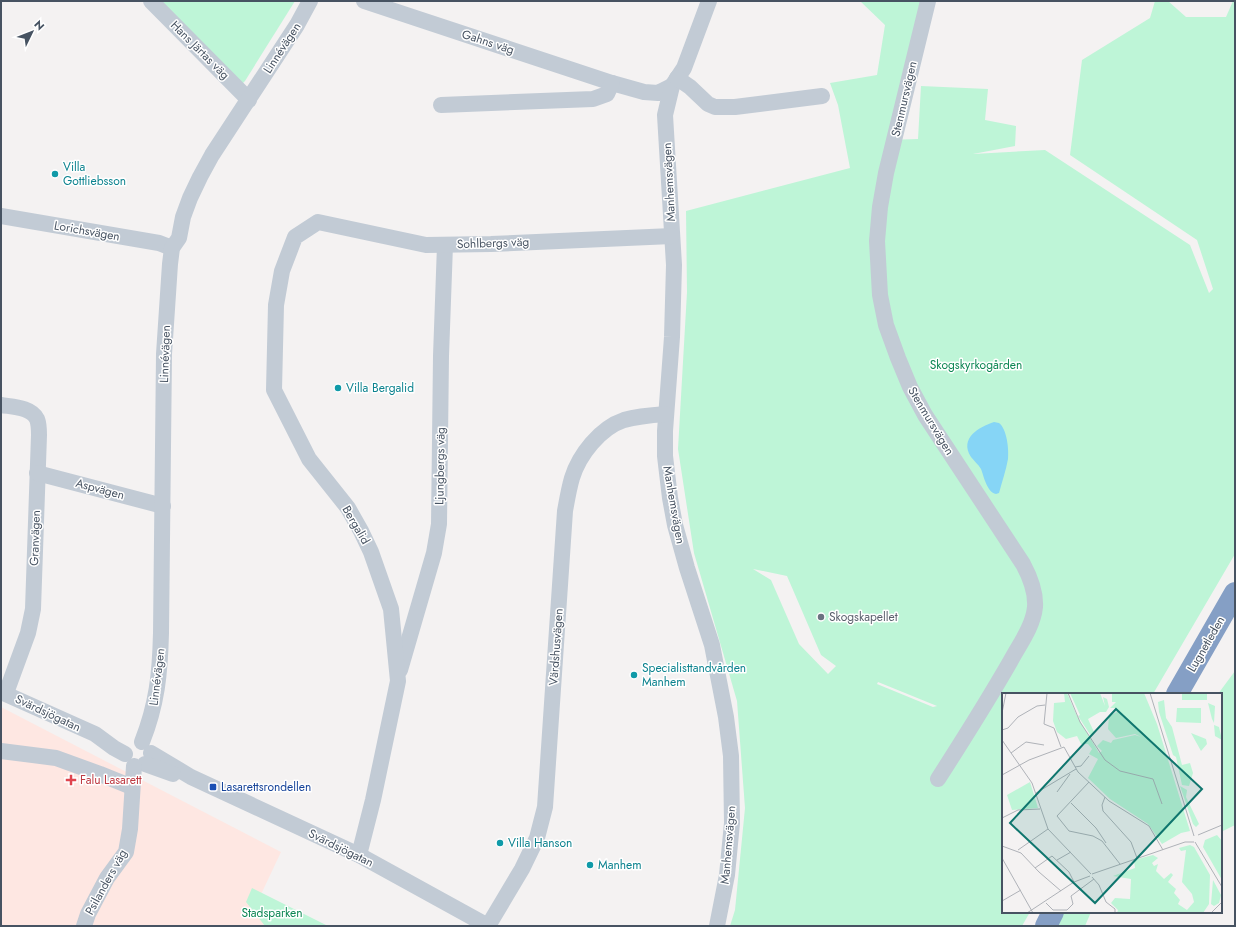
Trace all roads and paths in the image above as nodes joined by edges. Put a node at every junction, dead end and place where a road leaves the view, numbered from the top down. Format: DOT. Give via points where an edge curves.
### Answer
graph roads {
  1 [pos="151,1"];
  2 [pos="310,1"];
  3 [pos="364,1"];
  4 [pos="709,1"];
  5 [pos="928,1"];
  6 [pos="675,82"];
  7 [pos="612,83"];
  8 [pos="822,96"];
  9 [pos="248,100"];
  10 [pos="441,105"];
  11 [pos="1,216"];
  12 [pos="318,222"];
  13 [pos="672,236"];
  14 [pos="445,245"];
  15 [pos="172,248"];
  16 [pos="1,405"];
  17 [pos="666,414"];
  18 [pos="37,473"];
  19 [pos="163,506"];
  20 [pos="1235,593"];
  21 [pos="398,681"];
  22 [pos="3,692"];
  23 [pos="1179,693"];
  24 [pos="1,751"];
  25 [pos="138,754"];
  26 [pos="938,779"];
  27 [pos="132,787"];
  28 [pos="359,855"];
  29 [pos="1053,913"];
  30 [pos="84,926"];
  31 [pos="488,926"];
  32 [pos="717,926"];
  33 [pos="1046,926"];
  1 -- 9 [label="street, Hans Järtas väg"];
  2 -- 9 [label="street, Linnévägen"];
  3 -- 7 [label="street, Gahns väg"];
  4 -- 6 [label="street, Manhemsvägen" via="690,54"];
  5 -- 26 [label="street, Stenmursvägen" via="886,172 878,241 880,295 886,325 910,387 925,415 1030,576 1035,608 1030,626 975,723"];
  6 -- 7 [label="street, Gahns väg" via="658,93"];
  6 -- 8 [label="street" via="690,87 708,104 715,107 735,107"];
  6 -- 13 [label="street, Manhemsvägen" via="665,115"];
  7 -- 10 [label="street" via="607,94 593,99"];
  9 -- 15 [label="street, Linnévägen" via="200,177 183,217 179,238"];
  11 -- 15 [label="street, Lorichsvägen" via="158,243"];
  12 -- 14 [label="street, Sohlbergs väg" via="418,244"];
  12 -- 21 [label="street, Bergalid" via="295,237 282,271 276,305 274,390 309,459 348,508 372,552 391,609"];
  13 -- 14 [label="street, Sohlbergs väg"];
  13 -- 17 [label="street, Manhemsvägen" via="674,307"];
  14 -- 21 [label="street, Ljungbergs väg" via="439,524 434,553"];
  15 -- 19 [label="street, Linnévägen" via="164,354"];
  16 -- 18 [label="street, Granvägen" via="19,408 37,418"];
  17 -- 31 [label="street, Värdshusvägen" via="623,421 600,435 589,447 572,478 565,511 545,807 537,838"];
  17 -- 32 [label="street, Manhemsvägen" via="665,456 675,525 712,645 731,756 732,823 727,875"];
  18 -- 19 [label="street, Aspvägen"];
  18 -- 22 [label="street, Granvägen" via="33,609 28,633"];
  19 -- 25 [label="street, Linnévägen" via="160,666 154,709"];
  20 -- 23 [label="highway, Lugnetleden"];
  21 -- 28 [label="street, Bergalid"];
  22 -- 25 [label="street, Svärdsjögatan" via="95,734 114,748"];
  24 -- 27 [label="street" via="56,758"];
  25 -- 27 [label="street, Psilanders väg"];
  25 -- 28 [label="street, Svärdsjögatan"];
  27 -- 30 [label="street, Psilanders väg" via="126,852 107,878"];
  28 -- 31 [label="street, Svärdsjögatan"];
  29 -- 33 [label="highway"];
}
